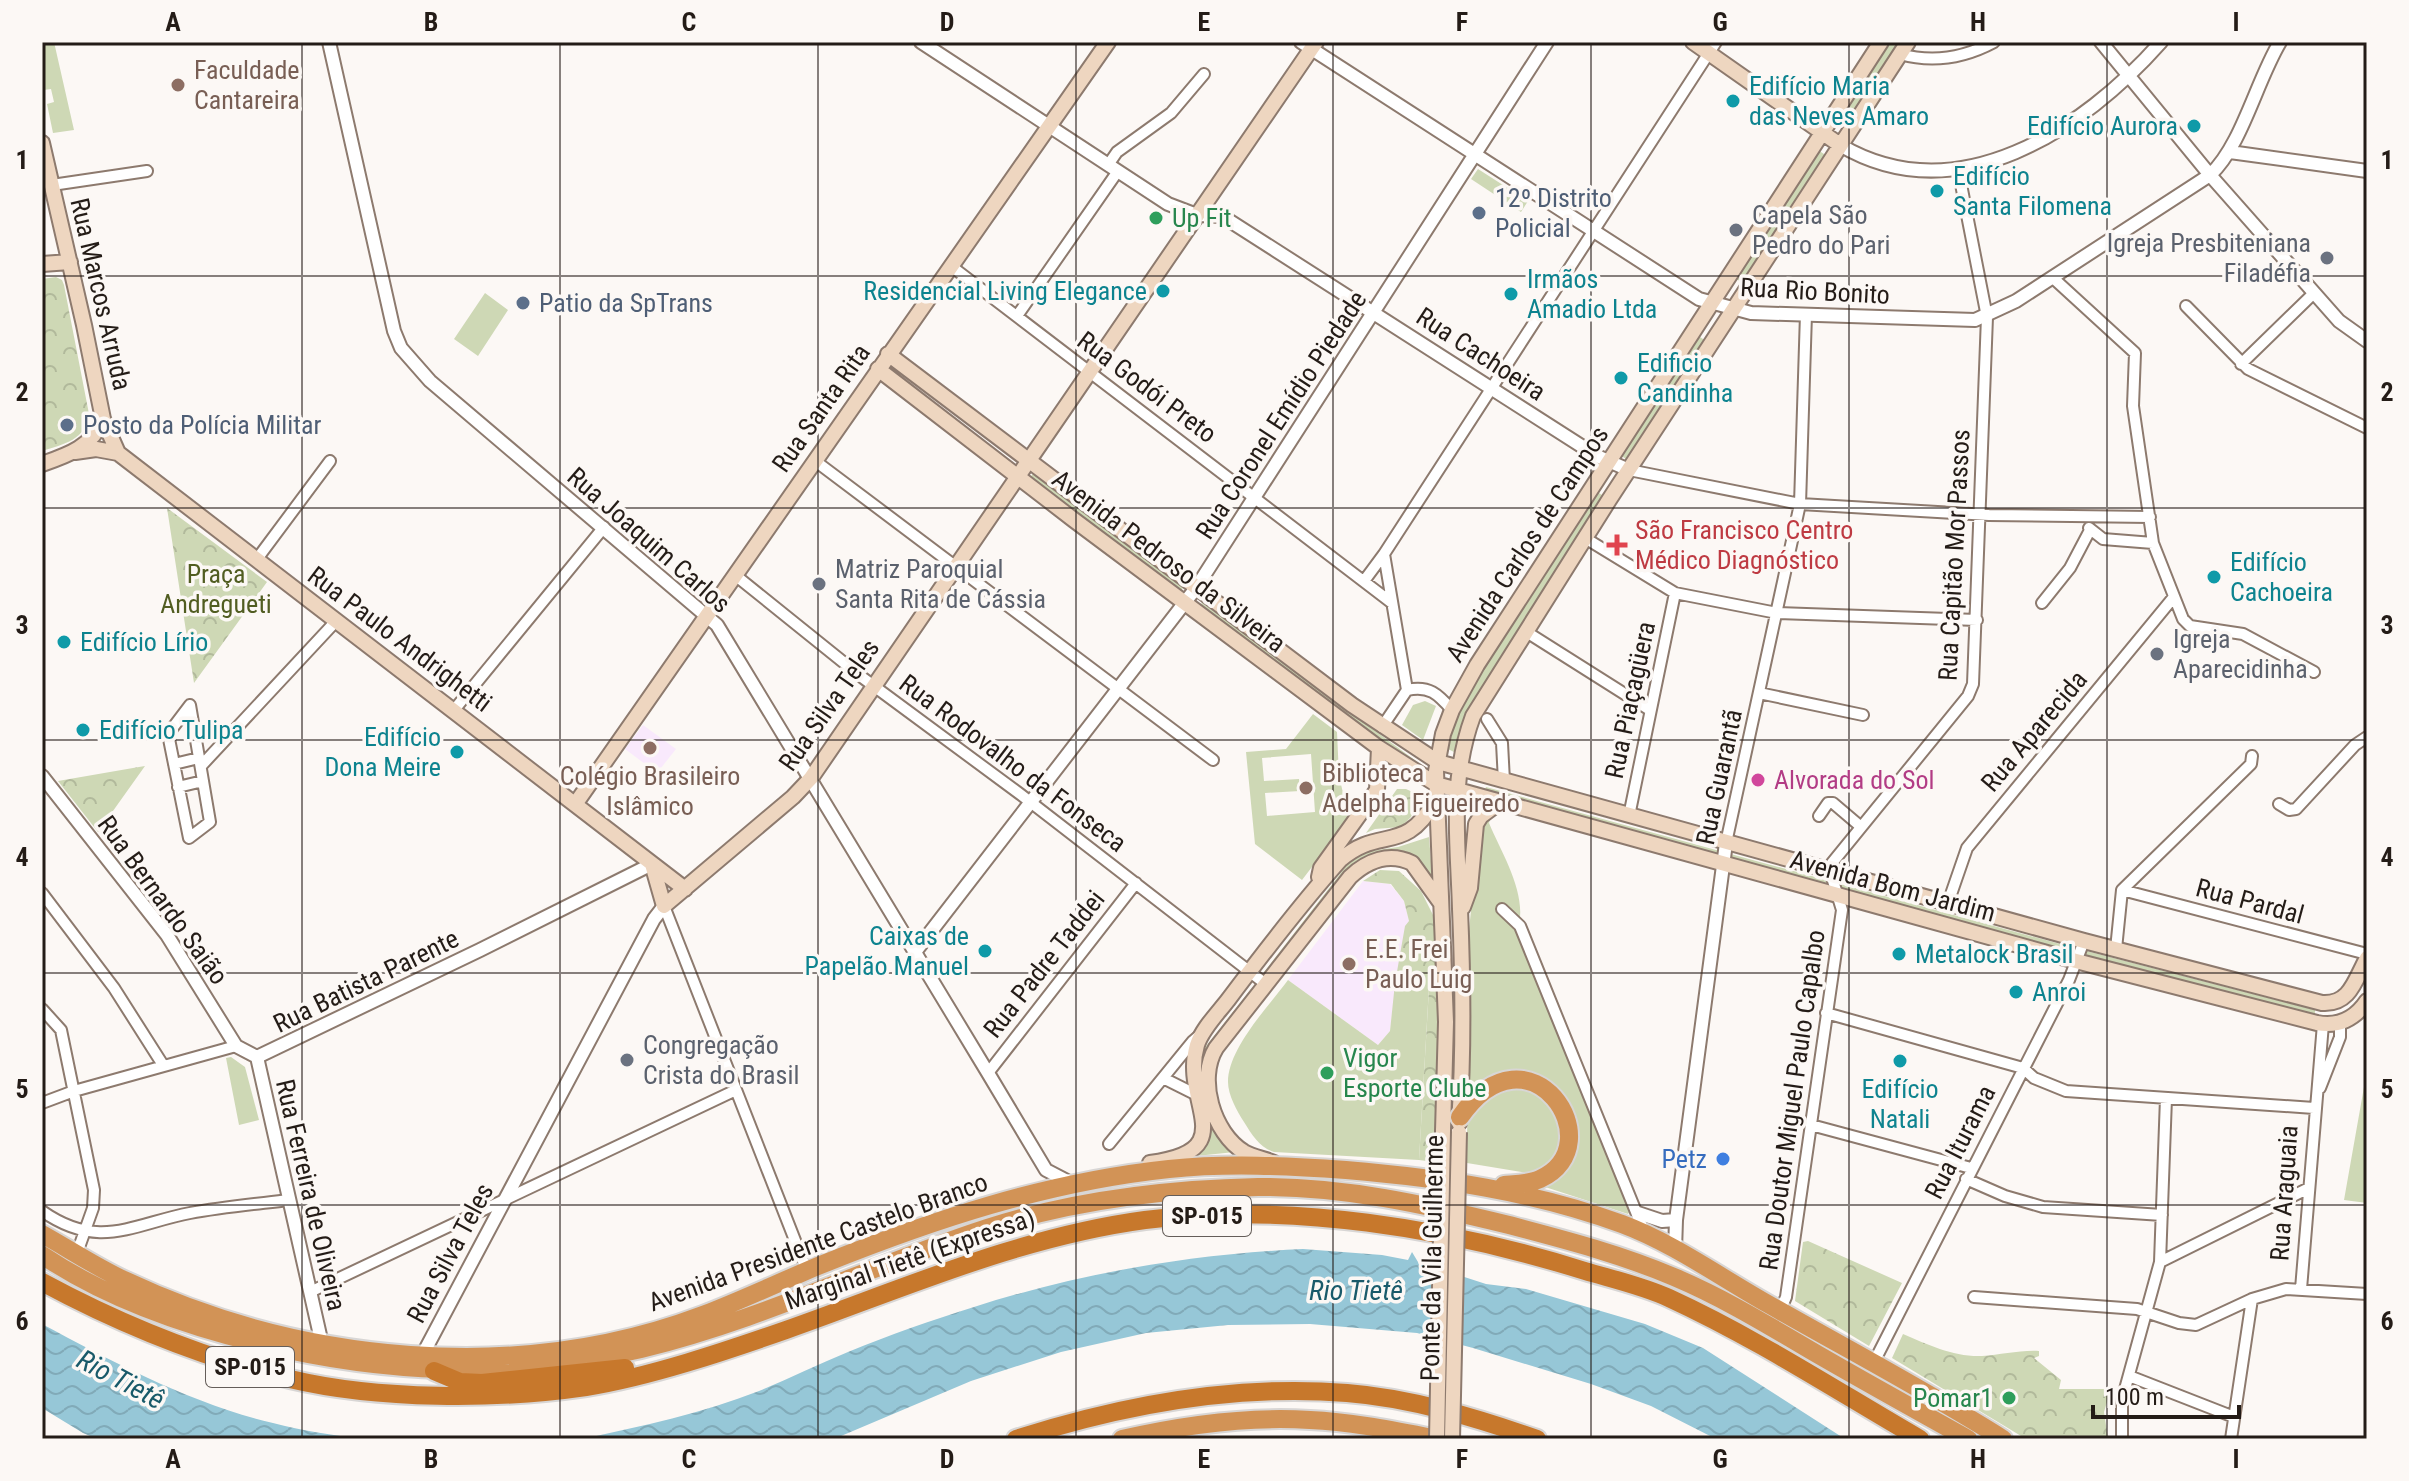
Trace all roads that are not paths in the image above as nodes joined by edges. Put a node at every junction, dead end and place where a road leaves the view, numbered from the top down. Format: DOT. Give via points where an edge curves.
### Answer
graph roads {
  1 [pos="329,42"];
  2 [pos="921,42"];
  3 [pos="1108,42"];
  4 [pos="1547,42"];
  5 [pos="1693,42"];
  6 [pos="1881,42"];
  7 [pos="1994,42"];
  8 [pos="2101,42"];
  9 [pos="2161,42"];
  10 [pos="2280,42"];
  11 [pos="1309,45"];
  12 [pos="1712,48"];
  13 [pos="1904,48"];
  14 [pos="1204,74"];
  15 [pos="2130,77"];
  16 [pos="1049,126"];
  17 [pos="1823,132"];
  18 [pos="42,143"];
  19 [pos="1840,145"];
  20 [pos="2230,152"];
  21 [pos="1475,154"];
  22 [pos="1113,168"];
  23 [pos="1958,169"];
  24 [pos="147,171"];
  25 [pos="2367,171"];
  26 [pos="2210,175"];
  27 [pos="52,185"];
  28 [pos="1197,215"];
  29 [pos="1593,231"];
  30 [pos="70,262"];
  31 [pos="42,264"];
  32 [pos="951,266"];
  33 [pos="2052,277"];
  34 [pos="2314,293"];
  35 [pos="1710,304"];
  36 [pos="2186,306"];
  37 [pos="1733,309"];
  38 [pos="1374,311"];
  39 [pos="1806,314"];
  40 [pos="1017,316"];
  41 [pos="1987,317"];
  42 [pos="2367,341"];
  43 [pos="888,354"];
  44 [pos="2241,364"];
  45 [pos="878,369"];
  46 [pos="1090,371"];
  47 [pos="1492,388"];
  48 [pos="103,419"];
  49 [pos="2367,428"];
  50 [pos="75,452"];
  51 [pos="118,453"];
  52 [pos="814,460"];
  53 [pos="330,461"];
  54 [pos="1029,461"];
  55 [pos="1608,463"];
  56 [pos="42,464"];
  57 [pos="1629,470"];
  58 [pos="1018,477"];
  59 [pos="1255,496"];
  60 [pos="1800,504"];
  61 [pos="1980,514"];
  62 [pos="2080,516"];
  63 [pos="2150,517"];
  64 [pos="604,527"];
  65 [pos="2090,530"];
  66 [pos="1585,538"];
  67 [pos="2153,543"];
  68 [pos="1384,554"];
  69 [pos="257,559"];
  70 [pos="956,566"];
  71 [pos="735,575"];
  72 [pos="1364,581"];
  73 [pos="1196,588"];
  74 [pos="1675,593"];
  75 [pos="2173,598"];
  76 [pos="1185,603"];
  77 [pos="1392,603"];
  78 [pos="2042,603"];
  79 [pos="1777,613"];
  80 [pos="706,614"];
  81 [pos="337,620"];
  82 [pos="1977,620"];
  83 [pos="1525,631"];
  84 [pos="2314,672"];
  85 [pos="874,685"];
  86 [pos="1119,688"];
  87 [pos="1407,690"];
  88 [pos="1759,693"];
  89 [pos="454,710"];
  90 [pos="1452,710"];
  91 [pos="1650,710"];
  92 [pos="1863,715"];
  93 [pos="1487,719"];
  94 [pos="1382,727"];
  95 [pos="2367,737"];
  96 [pos="1379,748"];
  97 [pos="2252,756"];
  98 [pos="1213,760"];
  99 [pos="200,762"];
  100 [pos="1438,762"];
  101 [pos="174,764"];
  102 [pos="1458,768"];
  103 [pos="811,778"];
  104 [pos="45,780"];
  105 [pos="203,781"];
  106 [pos="1504,781"];
  107 [pos="1436,784"];
  108 [pos="178,787"];
  109 [pos="1456,791"];
  110 [pos="42,799"];
  111 [pos="1435,801"];
  112 [pos="1031,802"];
  113 [pos="1500,802"];
  114 [pos="576,803"];
  115 [pos="2279,804"];
  116 [pos="1629,816"];
  117 [pos="1819,816"];
  118 [pos="1860,826"];
  119 [pos="1726,843"];
  120 [pos="652,864"];
  121 [pos="1724,864"];
  122 [pos="1830,871"];
  123 [pos="1136,883"];
  124 [pos="1318,885"];
  125 [pos="685,889"];
  126 [pos="2122,890"];
  127 [pos="42,893"];
  128 [pos="1838,896"];
  129 [pos="1948,903"];
  130 [pos="1441,904"];
  131 [pos="664,906"];
  132 [pos="1502,909"];
  133 [pos="1460,915"];
  134 [pos="2084,941"];
  135 [pos="2116,949"];
  136 [pos="915,952"];
  137 [pos="2367,956"];
  138 [pos="2076,961"];
  139 [pos="1249,972"];
  140 [pos="2355,981"];
  141 [pos="1267,985"];
  142 [pos="2328,1004"];
  143 [pos="2366,1004"];
  144 [pos="42,1009"];
  145 [pos="1826,1013"];
  146 [pos="2340,1023"];
  147 [pos="2323,1024"];
  148 [pos="1202,1034"];
  149 [pos="236,1046"];
  150 [pos="257,1057"];
  151 [pos="163,1065"];
  152 [pos="2023,1068"];
  153 [pos="988,1073"];
  154 [pos="1163,1078"];
  155 [pos="736,1090"];
  156 [pos="74,1091"];
  157 [pos="1197,1095"];
  158 [pos="2166,1098"];
  159 [pos="42,1103"];
  160 [pos="2314,1104"];
  161 [pos="1459,1124"];
  162 [pos="1811,1125"];
  163 [pos="1109,1144"];
  164 [pos="1278,1165"];
  165 [pos="1971,1168"];
  166 [pos="1102,1178"];
  167 [pos="1966,1179"];
  168 [pos="1071,1183"];
  169 [pos="1488,1187"];
  170 [pos="2309,1188"];
  171 [pos="506,1198"];
  172 [pos="289,1200"];
  173 [pos="42,1211"];
  174 [pos="1638,1213"];
  175 [pos="1469,1215"];
  176 [pos="2162,1215"];
  177 [pos="1676,1220"];
  178 [pos="85,1230"];
  179 [pos="42,1234"];
  180 [pos="1645,1236"];
  181 [pos="1675,1250"];
  182 [pos="923,1251"];
  183 [pos="77,1253"];
  184 [pos="42,1255"];
  185 [pos="2160,1262"];
  186 [pos="807,1271"];
  187 [pos="1721,1278"];
  188 [pos="42,1282"];
  189 [pos="2301,1289"];
  190 [pos="310,1292"];
  191 [pos="2367,1294"];
  192 [pos="1974,1297"];
  193 [pos="2252,1299"];
  194 [pos="1780,1311"];
  195 [pos="2148,1311"];
  196 [pos="702,1315"];
  197 [pos="780,1333"];
  198 [pos="322,1344"];
  199 [pos="423,1354"];
  200 [pos="1873,1364"];
  201 [pos="434,1371"];
  202 [pos="2129,1376"];
  203 [pos="2234,1417"];
  204 [pos="1016,1439"];
  205 [pos="1122,1439"];
  206 [pos="1437,1439"];
  207 [pos="1452,1439"];
  208 [pos="1537,1439"];
  209 [pos="1920,1439"];
  210 [pos="1968,1439"];
  211 [pos="2003,1439"];
  212 [pos="2122,1439"];
  213 [pos="2231,1439"];
  1 -- 64 [label="street, Rua Joaquim Carlos" via="401,348 430,381"];
  2 -- 16 [label="street, Rua Cachoeira"];
  3 -- 16 [label="main road, Rua Santa Rita"];
  4 -- 21 [label="street, Rua Coronel Emídio Piedade"];
  5 -- 12 [label="main road"];
  6 -- 17 [label="main road, Avenida Carlos de Campos"];
  7 -- 13 [label="street" via="1934,60 1918,59"];
  8 -- 15 [label="street"];
  9 -- 15 [label="street"];
  10 -- 20 [label="street, Rua Rio Bonito"];
  11 -- 21 [label="street, Rua Rio Bonito"];
  11 -- 28 [label="main road, Rua Silva Teles"];
  12 -- 17 [label="main road"];
  12 -- 29 [label="street"];
  13 -- 19 [label="main road, Avenida Carlos de Campos"];
  14 -- 22 [label="street" via="1171,113 1124,146"];
  15 -- 23 [label="street" via="2049,137"];
  15 -- 26 [label="street"];
  16 -- 22 [label="street, Rua Cachoeira"];
  16 -- 32 [label="main road, Rua Santa Rita"];
  17 -- 19 [label="main road"];
  17 -- 35 [label="main road, Avenida Carlos de Campos"];
  18 -- 27 [label="main road, Rua Marcos Arruda"];
  19 -- 23 [label="street" via="1902,169"];
  19 -- 37 [label="main road, Avenida Carlos de Campos"];
  20 -- 25 [label="street"];
  20 -- 26 [label="street, Rua Rio Bonito"];
  21 -- 29 [label="street, Rua Rio Bonito"];
  21 -- 38 [label="street, Rua Coronel Emídio Piedade"];
  22 -- 28 [label="street, Rua Cachoeira" via="1168,204"];
  22 -- 40 [label="street"];
  23 -- 41 [label="street, Rua Capitão Mor Passos"];
  24 -- 27 [label="street"];
  26 -- 33 [label="street, Rua Rio Bonito"];
  26 -- 34 [label="street"];
  27 -- 30 [label="main road, Rua Marcos Arruda"];
  28 -- 38 [label="street, Rua Cachoeira" via="1222,216"];
  28 -- 46 [label="main road, Rua Silva Teles"];
  29 -- 35 [label="street, Rua Rio Bonito"];
  29 -- 47 [label="street"];
  30 -- 31 [label="main road"];
  30 -- 48 [label="main road, Rua Marcos Arruda"];
  32 -- 40 [label="street, Rua Godói Preto"];
  32 -- 43 [label="main road, Rua Santa Rita"];
  33 -- 41 [label="street, Rua Rio Bonito"];
  33 -- 63 [label="street" via="2135,353 2133,406"];
  34 -- 42 [label="street"];
  34 -- 44 [label="street"];
  35 -- 37 [label="street, Rua Rio Bonito"];
  35 -- 55 [label="main road, Avenida Carlos de Campos"];
  36 -- 44 [label="street"];
  37 -- 39 [label="street, Rua Rio Bonito"];
  37 -- 57 [label="main road, Avenida Carlos de Campos"];
  38 -- 47 [label="street, Rua Cachoeira"];
  38 -- 59 [label="street, Rua Coronel Emídio Piedade"];
  39 -- 41 [label="street, Rua Rio Bonito"];
  39 -- 60 [label="street, Rua Guarantã"];
  40 -- 46 [label="street, Rua Godói Preto"];
  41 -- 61 [label="street, Rua Capitão Mor Passos"];
  43 -- 45 [label="main road, Rua Santa Rita"];
  43 -- 54 [label="main road, Avenida Pedroso da Silveira"];
  44 -- 49 [label="street"];
  45 -- 52 [label="main road, Rua Santa Rita"];
  45 -- 58 [label="main road, Avenida Pedroso da Silveira"];
  46 -- 54 [label="main road, Rua Silva Teles"];
  46 -- 59 [label="street, Rua Godói Preto"];
  47 -- 55 [label="street, Rua Cachoeira"];
  47 -- 68 [label="street"];
  48 -- 50 [label="main road" via="94,436"];
  48 -- 51 [label="main road, Rua Marcos Arruda"];
  50 -- 51 [label="main road"];
  50 -- 56 [label="main road"];
  51 -- 69 [label="main road, Rua Paulo Andrighetti"];
  52 -- 70 [label="street"];
  52 -- 71 [label="main road, Rua Santa Rita"];
  53 -- 69 [label="street"];
  54 -- 58 [label="main road, Rua Silva Teles"];
  54 -- 73 [label="main road, Avenida Pedroso da Silveira"];
  55 -- 57 [label="street, Rua Cachoeira"];
  55 -- 90 [label="main road, Avenida Carlos de Campos"];
  57 -- 60 [label="street, Rua Cachoeira"];
  57 -- 66 [label="main road, Avenida Carlos de Campos"];
  58 -- 70 [label="main road, Rua Silva Teles"];
  58 -- 76 [label="main road, Avenida Pedroso da Silveira"];
  59 -- 72 [label="street, Rua Godói Preto"];
  59 -- 73 [label="street, Rua Coronel Emídio Piedade"];
  60 -- 61 [label="street, Rua Cachoeira"];
  60 -- 79 [label="street, Rua Guarantã"];
  61 -- 62 [label="street, Rua Cachoeira"];
  61 -- 82 [label="street, Rua Capitão Mor Passos"];
  62 -- 63 [label="street, Rua Cachoeira"];
  62 -- 65 [label="street"];
  63 -- 67 [label="street"];
  64 -- 80 [label="street, Rua Joaquim Carlos"];
  64 -- 89 [label="street"];
  65 -- 67 [label="street" via="2103,539"];
  65 -- 78 [label="street" via="2070,568"];
  66 -- 74 [label="street"];
  66 -- 83 [label="main road, Avenida Carlos de Campos"];
  67 -- 75 [label="street"];
  68 -- 72 [label="street"];
  68 -- 77 [label="street"];
  69 -- 81 [label="main road, Rua Paulo Andrighetti"];
  70 -- 85 [label="main road, Rua Silva Teles"];
  70 -- 86 [label="street"];
  71 -- 80 [label="main road, Rua Santa Rita"];
  71 -- 85 [label="street, Rua Rodovalho da Fonseca"];
  72 -- 77 [label="street, Rua Godói Preto"];
  73 -- 76 [label="street, Rua Coronel Emídio Piedade"];
  73 -- 94 [label="main road, Avenida Pedroso da Silveira"];
  74 -- 79 [label="street"];
  74 -- 91 [label="street, Rua Piaçagüera"];
  75 -- 84 [label="street" via="2190,626 2243,634"];
  75 -- 129 [label="street, Rua Aparecida" via="1967,848"];
  76 -- 86 [label="street, Rua Coronel Emídio Piedade"];
  76 -- 96 [label="main road, Avenida Pedroso da Silveira"];
  77 -- 87 [label="street"];
  79 -- 82 [label="street"];
  79 -- 88 [label="street, Rua Guarantã"];
  80 -- 103 [label="street, Rua Joaquim Carlos"];
  80 -- 114 [label="main road, Rua Santa Rita"];
  81 -- 89 [label="main road, Rua Paulo Andrighetti"];
  81 -- 99 [label="street"];
  82 -- 118 [label="street, Rua Capitão Mor Passos" via="1971,690"];
  83 -- 91 [label="street"];
  83 -- 102 [label="main road, Avenida Carlos de Campos" via="1473,716"];
  85 -- 103 [label="main road, Rua Silva Teles"];
  85 -- 112 [label="street, Rua Rodovalho da Fonseca"];
  86 -- 98 [label="street"];
  86 -- 112 [label="street, Rua Coronel Emídio Piedade"];
  87 -- 90 [label="street" via="1431,690"];
  87 -- 94 [label="street"];
  88 -- 92 [label="street"];
  88 -- 119 [label="street, Rua Guarantã"];
  89 -- 114 [label="main road, Rua Paulo Andrighetti"];
  90 -- 100 [label="main road, Avenida Carlos de Campos"];
  91 -- 116 [label="street, Rua Piaçagüera"];
  93 -- 106 [label="street" via="1502,743"];
  94 -- 100 [label="main road, Avenida Pedroso da Silveira"];
  95 -- 115 [label="street" via="2296,809"];
  96 -- 107 [label="main road, Avenida Pedroso da Silveira"];
  96 -- 124 [label="main road" via="1377,790 1321,868"];
  97 -- 126 [label="street" via="2251,764"];
  99 -- 101 [label="street"];
  99 -- 101 [label="street" via="190,705 169,733"];
  99 -- 105 [label="street"];
  100 -- 102 [label="main road, Avenida Bom Jardim"];
  100 -- 107 [label="main road, Avenida Carlos de Campos"];
  101 -- 108 [label="street"];
  102 -- 106 [label="main road, Avenida Bom Jardim"];
  102 -- 109 [label="main road, Avenida Carlos de Campos"];
  103 -- 125 [label="main road, Rua Silva Teles"];
  103 -- 136 [label="street, Rua Joaquim Carlos"];
  104 -- 110 [label="street"];
  104 -- 149 [label="street, Rua Bernardo Saião" via="167,935"];
  105 -- 108 [label="street"];
  105 -- 108 [label="street" via="210,822 189,838"];
  106 -- 116 [label="main road, Avenida Bom Jardim"];
  107 -- 109 [label="main road, Avenida Bom Jardim"];
  107 -- 111 [label="main road, Avenida Carlos de Campos"];
  109 -- 113 [label="main road, Avenida Bom Jardim"];
  109 -- 133 [label="main road, Ponte da Vila Guilherme"];
  111 -- 124 [label="main road" via="1417,828 1355,847"];
  111 -- 130 [label="main road, Ponte da Vila Guilherme"];
  112 -- 123 [label="street, Rua Rodovalho da Fonseca"];
  112 -- 136 [label="street, Rua Coronel Emídio Piedade"];
  113 -- 121 [label="main road, Avenida Bom Jardim"];
  113 -- 133 [label="main road" via="1476,824 1470,888"];
  114 -- 120 [label="main road, Rua Paulo Andrighetti"];
  116 -- 119 [label="main road, Avenida Bom Jardim"];
  117 -- 118 [label="street" via="1833,803"];
  118 -- 122 [label="street, Rua Capitão Mor Passos"];
  119 -- 121 [label="street, Rua Guarantã"];
  119 -- 122 [label="main road, Avenida Bom Jardim"];
  120 -- 125 [label="main road, Rua Paulo Andrighetti"];
  120 -- 131 [label="main road"];
  120 -- 150 [label="street, Rua Batista Parente"];
  121 -- 128 [label="main road, Avenida Bom Jardim"];
  121 -- 177 [label="street, Rua Guarantã"];
  122 -- 128 [label="street"];
  122 -- 129 [label="main road, Avenida Bom Jardim"];
  123 -- 139 [label="street, Rua Rodovalho da Fonseca"];
  123 -- 153 [label="street, Rua Padre Taddei"];
  124 -- 139 [label="main road"];
  125 -- 131 [label="main road, Rua Silva Teles"];
  126 -- 135 [label="street"];
  126 -- 137 [label="street, Rua Pardal"];
  127 -- 151 [label="street" via="114,988"];
  128 -- 138 [label="main road, Avenida Bom Jardim"];
  128 -- 145 [label="street, Rua Doutor Miguel Paulo Capalbo" via="1842,910"];
  129 -- 134 [label="main road, Avenida Bom Jardim"];
  130 -- 141 [label="main road" via="1412,863 1390,858 1365,865 1350,877"];
  130 -- 206 [label="main road, Ponte da Vila Guilherme, bridge" via="1446,1022"];
  131 -- 155 [label="street"];
  131 -- 171 [label="street, Rua Silva Teles"];
  132 -- 174 [label="street" via="1520,926"];
  133 -- 161 [label="main road, Ponte da Vila Guilherme"];
  134 -- 135 [label="main road, Avenida Bom Jardim"];
  134 -- 138 [label="street, Rua Iturama"];
  135 -- 142 [label="main road, Avenida Bom Jardim"];
  136 -- 153 [label="street, Rua Joaquim Carlos"];
  137 -- 140 [label="main road"];
  138 -- 147 [label="main road, Avenida Bom Jardim"];
  138 -- 152 [label="street, Rua Iturama"];
  139 -- 141 [label="street, Rua Rodovalho da Fonseca"];
  139 -- 148 [label="main road"];
  140 -- 142 [label="main road" via="2343,1000"];
  140 -- 143 [label="main road" via="2355,997"];
  141 -- 164 [label="main road" via="1213,1054 1208,1084 1230,1139 1247,1154"];
  142 -- 146 [label="main road"];
  143 -- 146 [label="main road"];
  144 -- 156 [label="street" via="60,1026"];
  145 -- 152 [label="street"];
  145 -- 162 [label="street, Rua Doutor Miguel Paulo Capalbo"];
  146 -- 147 [label="main road, Avenida Bom Jardim"];
  146 -- 160 [label="street, Rua Araguaia" via="2340,1037"];
  147 -- 160 [label="street, Rua Araguaia"];
  148 -- 154 [label="street"];
  148 -- 157 [label="main road" via="1194,1062"];
  149 -- 150 [label="street, Rua Batista Parente"];
  149 -- 151 [label="street"];
  150 -- 172 [label="street, Rua Ferreira de Oliveira"];
  151 -- 156 [label="street"];
  152 -- 158 [label="street" via="2066,1091"];
  152 -- 165 [label="street, Rua Iturama"];
  153 -- 168 [label="street, Rua Joaquim Carlos" via="1046,1170"];
  154 -- 157 [label="street"];
  154 -- 163 [label="street"];
  155 -- 171 [label="street"];
  155 -- 186 [label="street"];
  156 -- 159 [label="street"];
  156 -- 178 [label="street" via="94,1190"];
  157 -- 166 [label="main road" via="1204,1129 1195,1148 1180,1157 1111,1169"];
  158 -- 160 [label="street"];
  158 -- 176 [label="street"];
  160 -- 170 [label="street, Rua Araguaia"];
  161 -- 169 [label="highway" via="1471,1100 1484,1089 1512,1080 1549,1091 1560,1103 1567,1145 1561,1163 1530,1182"];
  161 -- 207 [label="main road, Ponte da Vila Guilherme, bridge"];
  162 -- 165 [label="street"];
  162 -- 194 [label="street, Rua Doutor Miguel Paulo Capalbo"];
  164 -- 166 [label="highway, Avenida Presidente Castelo Branco" via="1174,1168"];
  164 -- 169 [label="highway, Avenida Presidente Castelo Branco"];
  165 -- 167 [label="street, Rua Iturama"];
  166 -- 168 [label="highway, Avenida Presidente Castelo Branco"];
  167 -- 176 [label="street" via="2043,1207"];
  167 -- 200 [label="street, Rua Iturama"];
  168 -- 186 [label="highway, Avenida Presidente Castelo Branco" via="939,1220"];
  169 -- 180 [label="highway, Avenida Presidente Castelo Branco" via="1560,1204"];
  170 -- 185 [label="street"];
  170 -- 189 [label="street, Rua Araguaia"];
  171 -- 190 [label="street"];
  171 -- 199 [label="street, Rua Silva Teles"];
  172 -- 178 [label="street" via="177,1216 120,1233"];
  172 -- 190 [label="street, Rua Ferreira de Oliveira"];
  173 -- 178 [label="street"];
  174 -- 177 [label="street"];
  174 -- 180 [label="street"];
  175 -- 182 [label="highway" via="1341,1192 1263,1187 1160,1192 1065,1208"];
  175 -- 187 [label="highway" via="1501,1212 1575,1229"];
  175 -- 210 [label="highway" via="1601,1249 1678,1279"];
  176 -- 185 [label="street"];
  177 -- 181 [label="street, Rua Guarantã"];
  178 -- 183 [label="street"];
  179 -- 183 [label="highway, Avenida Presidente Castelo Branco"];
  180 -- 181 [label="highway, Avenida Presidente Castelo Branco"];
  181 -- 187 [label="highway, Avenida Presidente Castelo Branco"];
  182 -- 196 [label="highway" via="904,1252 733,1311"];
  182 -- 201 [label="highway" via="771,1311 638,1350 563,1363"];
  183 -- 198 [label="highway, Avenida Presidente Castelo Branco" via="168,1299"];
  184 -- 201 [label="highway" via="167,1317 224,1336 338,1361"];
  185 -- 195 [label="street"];
  186 -- 196 [label="highway, Avenida Presidente Castelo Branco"];
  187 -- 194 [label="highway, Avenida Presidente Castelo Branco"];
  188 -- 197 [label="highway, Marginal Tietê (Expressa) / SP-015" via="137,1329 228,1361 294,1380 366,1391 473,1396 585,1387"];
  189 -- 191 [label="street"];
  189 -- 193 [label="street"];
  190 -- 198 [label="street, Rua Ferreira de Oliveira"];
  192 -- 195 [label="street"];
  193 -- 195 [label="street" via="2196,1325"];
  193 -- 203 [label="street"];
  194 -- 200 [label="highway, Avenida Presidente Castelo Branco"];
  195 -- 202 [label="street"];
  196 -- 199 [label="highway, Avenida Presidente Castelo Branco" via="641,1335 555,1351"];
  197 -- 201 [label="highway" via="756,1333 629,1368 554,1377 460,1382"];
  197 -- 209 [label="highway, Marginal Tietê (Expressa) / SP-015" via="972,1261 1060,1235 1149,1220 1222,1216 1359,1222 1493,1245 1665,1296"];
  198 -- 199 [label="highway, Avenida Presidente Castelo Branco"];
  200 -- 211 [label="highway, Avenida Presidente Castelo Branco"];
  202 -- 203 [label="street"];
  202 -- 212 [label="street" via="2120,1417"];
  203 -- 213 [label="street"];
  204 -- 208 [label="highway" via="1200,1396 1287,1391 1349,1393 1409,1403"];
  205 -- 206 [label="highway" via="1236,1420 1310,1420"];
}
